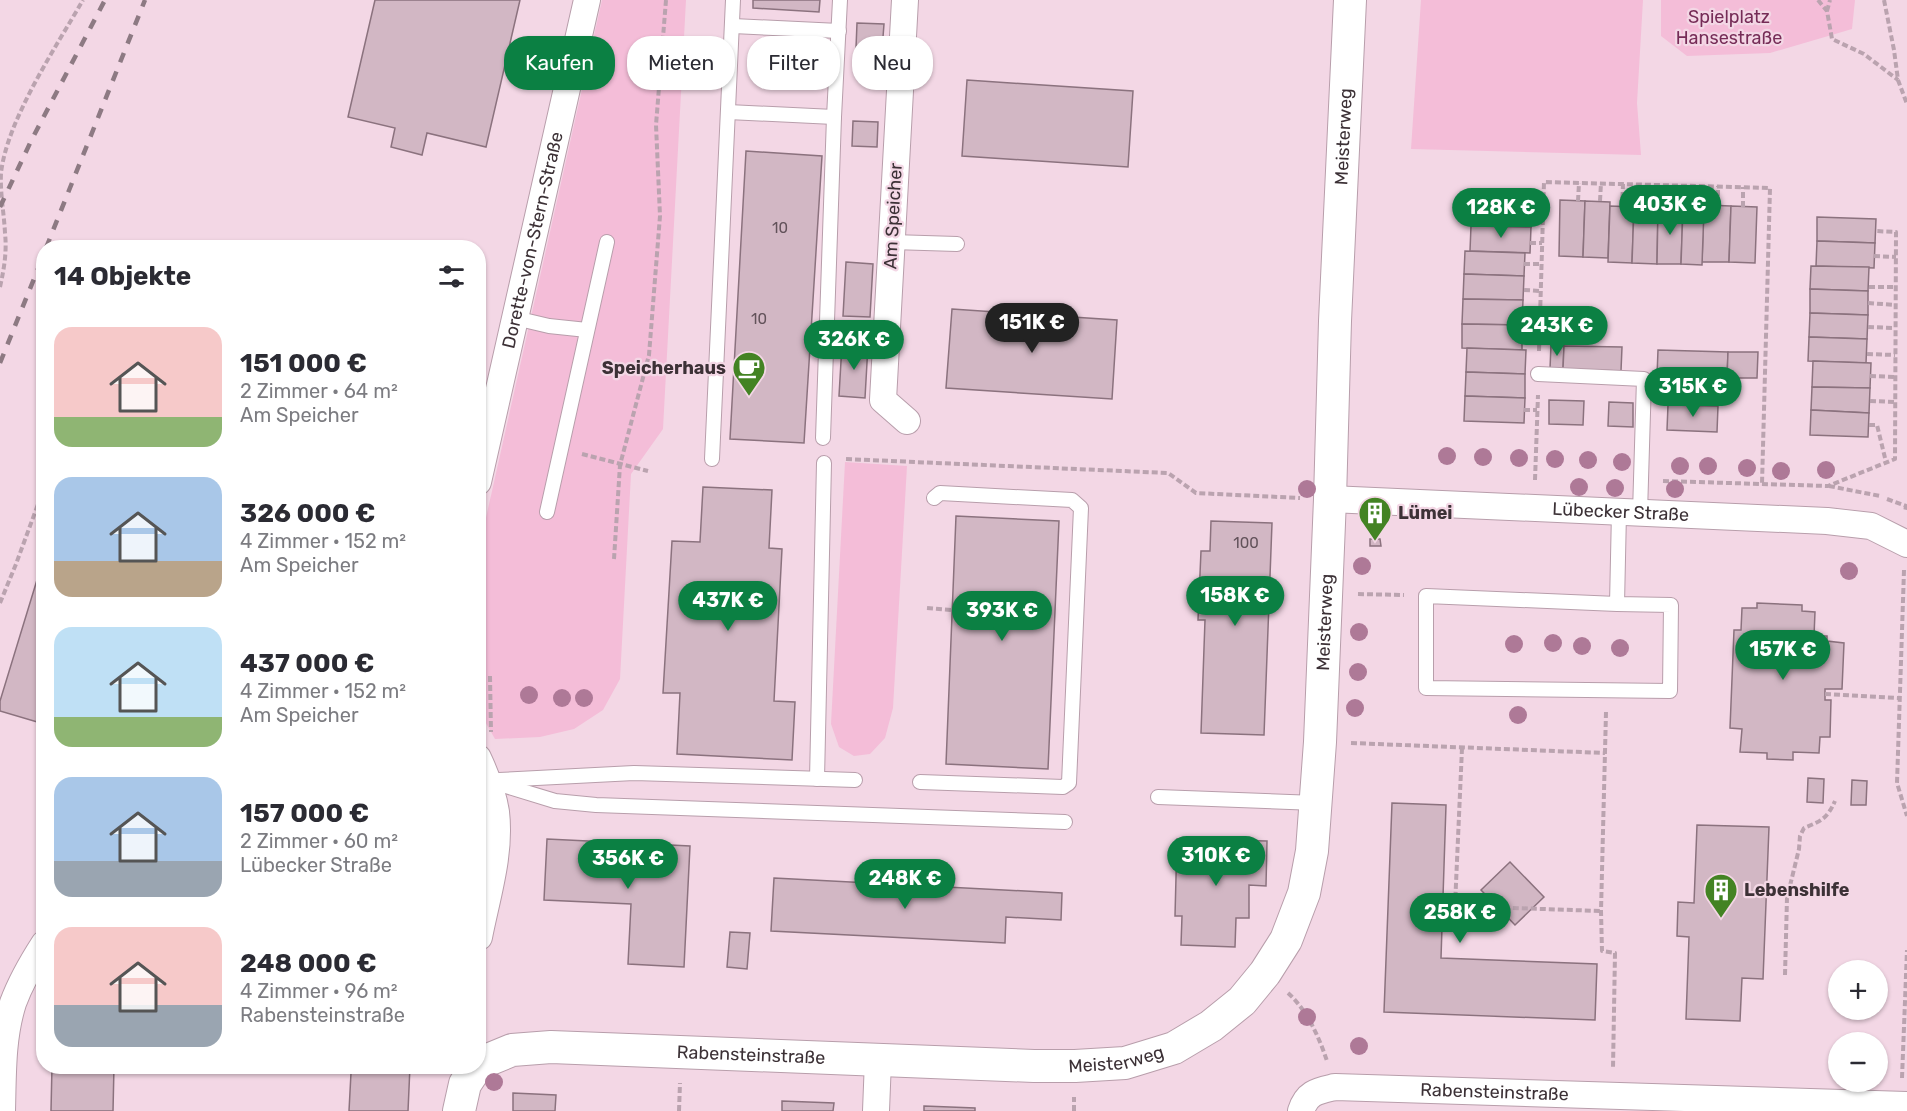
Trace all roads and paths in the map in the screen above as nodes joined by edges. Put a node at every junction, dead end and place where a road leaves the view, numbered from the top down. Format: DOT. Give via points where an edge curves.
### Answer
graph roads {
  1 [pos="83,0"];
  2 [pos="587,0"];
  3 [pos="666,0"];
  4 [pos="733,0"];
  5 [pos="840,0"];
  6 [pos="905,0"];
  7 [pos="1350,0"];
  8 [pos="1818,0"];
  9 [pos="1830,0"];
  10 [pos="1884,0"];
  11 [pos="1827,10"];
  12 [pos="733,26"];
  13 [pos="839,31"];
  14 [pos="1898,80"];
  15 [pos="1907,104"];
  16 [pos="728,112"];
  17 [pos="834,117"];
  18 [pos="1579,183"];
  19 [pos="1601,183"];
  20 [pos="1623,184"];
  21 [pos="1647,184"];
  22 [pos="1670,185"];
  23 [pos="1693,186"];
  24 [pos="1718,186"];
  25 [pos="1743,188"];
  26 [pos="1578,201"];
  27 [pos="1600,201"];
  28 [pos="1718,206"];
  29 [pos="1622,207"];
  30 [pos="1646,207"];
  31 [pos="1743,207"];
  32 [pos="1669,208"];
  33 [pos="1692,209"];
  34 [pos="1531,217"];
  35 [pos="1543,217"];
  36 [pos="1875,231"];
  37 [pos="607,242"];
  38 [pos="892,242"];
  39 [pos="1530,243"];
  40 [pos="1542,243"];
  41 [pos="957,244"];
  42 [pos="1875,256"];
  43 [pos="1896,257"];
  44 [pos="1524,264"];
  45 [pos="1542,264"];
  46 [pos="1869,286"];
  47 [pos="0,287"];
  48 [pos="1895,287"];
  49 [pos="1524,290"];
  50 [pos="1541,291"];
  51 [pos="1868,303"];
  52 [pos="1895,304"];
  53 [pos="1523,312"];
  54 [pos="1540,312"];
  55 [pos="515,318"];
  56 [pos="1868,327"];
  57 [pos="1895,328"];
  58 [pos="588,330"];
  59 [pos="1522,337"];
  60 [pos="1539,338"];
  61 [pos="1867,354"];
  62 [pos="1895,355"];
  63 [pos="1538,374"];
  64 [pos="1870,375"];
  65 [pos="1895,377"];
  66 [pos="1870,401"];
  67 [pos="1895,402"];
  68 [pos="1524,411"];
  69 [pos="1537,411"];
  70 [pos="907,421"];
  71 [pos="1869,425"];
  72 [pos="823,438"];
  73 [pos="486,447"];
  74 [pos="561,448"];
  75 [pos="712,459"];
  76 [pos="1886,462"];
  77 [pos="824,463"];
  78 [pos="620,465"];
  79 [pos="648,471"];
  80 [pos="1641,480"];
  81 [pos="1762,484"];
  82 [pos="1828,486"];
  83 [pos="934,498"];
  84 [pos="1330,499"];
  85 [pos="1906,504"];
  86 [pos="1534,508"];
  87 [pos="36,509"];
  88 [pos="547,512"];
  89 [pos="1630,512"];
  90 [pos="1906,543"];
  91 [pos="614,559"];
  92 [pos="1326,593"];
  93 [pos="1426,596"];
  94 [pos="0,603"];
  95 [pos="1617,604"];
  96 [pos="927,608"];
  97 [pos="952,610"];
  98 [pos="490,676"];
  99 [pos="1607,690"];
  100 [pos="1825,694"];
  101 [pos="1899,698"];
  102 [pos="1320,742"];
  103 [pos="1462,748"];
  104 [pos="1605,753"];
  105 [pos="486,760"];
  106 [pos="486,773"];
  107 [pos="486,775"];
  108 [pos="817,779"];
  109 [pos="855,780"];
  110 [pos="920,782"];
  111 [pos="486,784"];
  112 [pos="1158,797"];
  113 [pos="1835,801"];
  114 [pos="1316,803"];
  115 [pos="1907,816"];
  116 [pos="1065,822"];
  117 [pos="486,910"];
  118 [pos="1601,911"];
  119 [pos="1907,950"];
  120 [pos="36,959"];
  121 [pos="1265,973"];
  122 [pos="1785,975"];
  123 [pos="4,1025"];
  124 [pos="1614,1032"];
  125 [pos="486,1059"];
  126 [pos="878,1060"];
  127 [pos="1035,1066"];
  128 [pos="471,1074"];
  129 [pos="1335,1087"];
  130 [pos="1694,1105"];
  131 [pos="1904,1105"];
  132 [pos="2,1111"];
  133 [pos="459,1111"];
  134 [pos="876,1111"];
  135 [pos="1301,1111"];
  1 -- 47 [label="path" via="36,81 4,153 1,175 6,260"];
  2 -- 55 [label="street, Dorette-von-Stern-Straße"];
  3 -- 78 [label="path" via="656,125 660,216 649,355"];
  4 -- 12 [label="lane"];
  5 -- 13 [label="lane"];
  6 -- 38 [label="street, Am Speicher"];
  7 -- 84 [label="street, Meisterweg"];
  8 -- 11 [label="path"];
  9 -- 11 [label="path"];
  10 -- 14 [label="path"];
  11 -- 14 [label="path" via="1832,39 1864,54"];
  12 -- 13 [label="lane"];
  12 -- 16 [label="lane"];
  13 -- 17 [label="lane"];
  14 -- 15 [label="path"];
  16 -- 17 [label="lane"];
  16 -- 75 [label="lane"];
  17 -- 72 [label="lane"];
  18 -- 19 [label="path"];
  18 -- 26 [label="path"];
  18 -- 35 [label="path" via="1544,182"];
  19 -- 20 [label="path"];
  19 -- 27 [label="path"];
  20 -- 21 [label="path"];
  20 -- 29 [label="path"];
  21 -- 22 [label="path"];
  21 -- 30 [label="path"];
  22 -- 23 [label="path"];
  22 -- 32 [label="path"];
  23 -- 24 [label="path"];
  23 -- 33 [label="path"];
  24 -- 25 [label="path"];
  24 -- 28 [label="path"];
  25 -- 31 [label="path"];
  25 -- 81 [label="path" via="1770,188"];
  34 -- 35 [label="path"];
  35 -- 40 [label="path"];
  36 -- 43 [label="path" via="1896,232"];
  37 -- 58 [label="lane"];
  38 -- 41 [label="lane"];
  38 -- 70 [label="street, Am Speicher" via="883,400"];
  39 -- 40 [label="path"];
  40 -- 45 [label="path"];
  42 -- 43 [label="path"];
  43 -- 48 [label="path"];
  44 -- 45 [label="path"];
  45 -- 50 [label="path"];
  46 -- 48 [label="path"];
  48 -- 52 [label="path"];
  49 -- 50 [label="path"];
  50 -- 54 [label="path"];
  51 -- 52 [label="path"];
  52 -- 57 [label="path"];
  53 -- 54 [label="path"];
  54 -- 60 [label="path"];
  55 -- 58 [label="lane"];
  55 -- 73 [label="street, Dorette-von-Stern-Straße"];
  56 -- 57 [label="path"];
  57 -- 62 [label="path"];
  58 -- 74 [label="lane"];
  59 -- 60 [label="path"];
  60 -- 63 [label="path"];
  61 -- 62 [label="path"];
  62 -- 65 [label="path"];
  63 -- 69 [label="path"];
  63 -- 80 [label="lane" via="1644,379"];
  64 -- 65 [label="path"];
  65 -- 67 [label="path"];
  66 -- 67 [label="path"];
  67 -- 76 [label="path" via="1895,459"];
  68 -- 69 [label="path"];
  69 -- 86 [label="path"];
  71 -- 76 [label="path" via="1877,425"];
  74 -- 78 [label="path"];
  74 -- 88 [label="lane"];
  76 -- 82 [label="path"];
  77 -- 84 [label="path" via="849,458 1168,473 1196,493"];
  77 -- 108 [label="lane"];
  78 -- 79 [label="path"];
  78 -- 91 [label="path"];
  80 -- 81 [label="path"];
  80 -- 89 [label="lane"];
  81 -- 82 [label="path"];
  82 -- 85 [label="path"];
  83 -- 110 [label="lane" via="939,493 1072,500 1081,508 1069,783 1063,787"];
  84 -- 86 [label="street, Lübecker Straße"];
  84 -- 92 [label="street, Meisterweg"];
  85 -- 90 [label="path"];
  86 -- 89 [label="street, Lübecker Straße"];
  87 -- 94 [label="path"];
  89 -- 90 [label="street, Lübecker Straße" via="1852,523 1871,526"];
  89 -- 95 [label="lane"];
  90 -- 101 [label="path"];
  92 -- 93 [label="path"];
  92 -- 102 [label="street, Meisterweg"];
  93 -- 95 [label="lane"];
  93 -- 99 [label="lane" via="1426,688"];
  95 -- 99 [label="lane" via="1671,605 1670,691"];
  96 -- 97 [label="path"];
  98 -- 105 [label="path" via="491,743"];
  99 -- 104 [label="path"];
  100 -- 101 [label="path"];
  101 -- 115 [label="path" via="1897,783"];
  102 -- 103 [label="path"];
  102 -- 114 [label="street, Meisterweg"];
  103 -- 104 [label="path"];
  103 -- 118 [label="path" via="1455,906"];
  104 -- 118 [label="path"];
  106 -- 108 [label="lane"];
  107 -- 116 [label="lane" via="555,801 596,805"];
  108 -- 109 [label="lane"];
  111 -- 117 [label="street" via="496,812 496,842"];
  112 -- 114 [label="lane"];
  113 -- 122 [label="path" via="1823,820 1804,828 1800,836 1787,898"];
  114 -- 121 [label="street, Meisterweg" via="1304,892 1286,940"];
  118 -- 124 [label="path" via="1602,951 1615,953"];
  119 -- 131 [label="path"];
  120 -- 123 [label="street"];
  121 -- 127 [label="street, Meisterweg" via="1242,1001 1174,1048 1125,1063"];
  121 -- 129 [label="path" via="1298,1002 1320,1042"];
  123 -- 132 [label="street"];
  125 -- 126 [label="street, Rabensteinstraße" via="512,1050 551,1047"];
  126 -- 127 [label="street, Rabensteinstraße"];
  126 -- 134 [label="street"];
  128 -- 133 [label="street"];
  129 -- 130 [label="street, Rabensteinstraße"];
  129 -- 135 [label="street" via="1315,1091"];
  130 -- 131 [label="street, Rabensteinstraße"];
}
